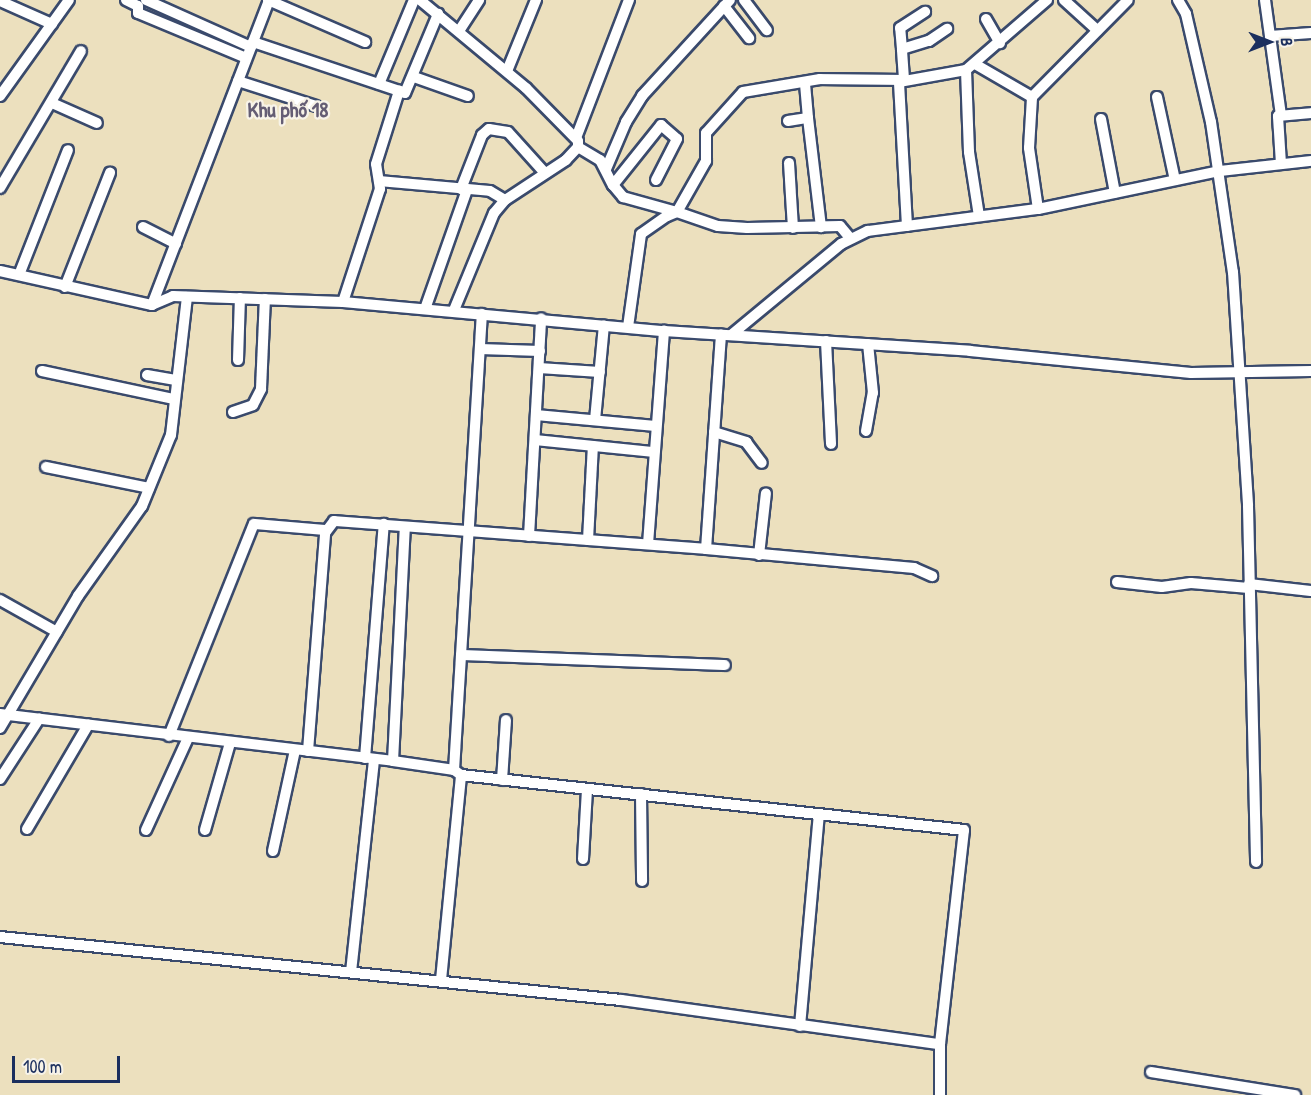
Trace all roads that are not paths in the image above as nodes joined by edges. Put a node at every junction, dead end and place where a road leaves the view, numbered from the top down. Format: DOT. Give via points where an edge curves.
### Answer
graph roads {
  1 [pos="69,0"];
  2 [pos="126,0"];
  3 [pos="146,0"];
  4 [pos="268,0"];
  5 [pos="414,0"];
  6 [pos="420,0"];
  7 [pos="479,0"];
  8 [pos="536,0"];
  9 [pos="629,0"];
  10 [pos="744,0"];
  11 [pos="1047,0"];
  12 [pos="1064,0"];
  13 [pos="1128,0"];
  14 [pos="1178,0"];
  15 [pos="1265,0"];
  16 [pos="0,1"];
  17 [pos="727,3"];
  18 [pos="926,12"];
  19 [pos="438,14"];
  20 [pos="986,20"];
  21 [pos="52,24"];
  22 [pos="947,29"];
  23 [pos="767,30"];
  24 [pos="1097,30"];
  25 [pos="459,31"];
  26 [pos="1311,33"];
  27 [pos="1270,36"];
  28 [pos="749,38"];
  29 [pos="365,42"];
  30 [pos="1000,43"];
  31 [pos="252,45"];
  32 [pos="902,49"];
  33 [pos="81,51"];
  34 [pos="246,58"];
  35 [pos="971,67"];
  36 [pos="507,71"];
  37 [pos="414,77"];
  38 [pos="903,79"];
  39 [pos="238,81"];
  40 [pos="805,82"];
  41 [pos="379,84"];
  42 [pos="399,91"];
  43 [pos="0,96"];
  44 [pos="468,96"];
  45 [pos="1157,97"];
  46 [pos="1032,98"];
  47 [pos="52,103"];
  48 [pos="316,106"];
  49 [pos="1311,112"];
  50 [pos="1281,115"];
  51 [pos="808,118"];
  52 [pos="1101,119"];
  53 [pos="788,121"];
  54 [pos="97,123"];
  55 [pos="577,143"];
  56 [pos="68,150"];
  57 [pos="1311,161"];
  58 [pos="789,164"];
  59 [pos="1281,164"];
  60 [pos="606,169"];
  61 [pos="1220,171"];
  62 [pos="544,172"];
  63 [pos="110,173"];
  64 [pos="656,180"];
  65 [pos="1175,180"];
  66 [pos="379,181"];
  67 [pos="613,185"];
  68 [pos="0,188"];
  69 [pos="464,189"];
  70 [pos="1115,193"];
  71 [pos="504,200"];
  72 [pos="1038,209"];
  73 [pos="677,212"];
  74 [pos="979,216"];
  75 [pos="907,226"];
  76 [pos="144,227"];
  77 [pos="821,227"];
  78 [pos="793,228"];
  79 [pos="850,238"];
  80 [pos="176,244"];
  81 [pos="0,271"];
  82 [pos="19,275"];
  83 [pos="65,287"];
  84 [pos="187,297"];
  85 [pos="240,298"];
  86 [pos="265,299"];
  87 [pos="343,302"];
  88 [pos="153,305"];
  89 [pos="425,309"];
  90 [pos="454,310"];
  91 [pos="482,314"];
  92 [pos="541,318"];
  93 [pos="604,325"];
  94 [pos="628,327"];
  95 [pos="664,331"];
  96 [pos="726,335"];
  97 [pos="826,341"];
  98 [pos="868,344"];
  99 [pos="480,349"];
  100 [pos="540,351"];
  101 [pos="238,360"];
  102 [pos="539,368"];
  103 [pos="42,371"];
  104 [pos="1311,371"];
  105 [pos="600,372"];
  106 [pos="1238,372"];
  107 [pos="147,375"];
  108 [pos="176,380"];
  109 [pos="174,399"];
  110 [pos="233,412"];
  111 [pos="536,415"];
  112 [pos="596,420"];
  113 [pos="655,426"];
  114 [pos="866,431"];
  115 [pos="714,432"];
  116 [pos="535,440"];
  117 [pos="831,444"];
  118 [pos="593,446"];
  119 [pos="654,452"];
  120 [pos="762,463"];
  121 [pos="46,467"];
  122 [pos="149,488"];
  123 [pos="766,493"];
  124 [pos="384,524"];
  125 [pos="405,526"];
  126 [pos="326,530"];
  127 [pos="470,532"];
  128 [pos="528,536"];
  129 [pos="588,540"];
  130 [pos="648,544"];
  131 [pos="706,549"];
  132 [pos="759,555"];
  133 [pos="932,576"];
  134 [pos="1117,582"];
  135 [pos="1249,586"];
  136 [pos="1311,591"];
  137 [pos="0,600"];
  138 [pos="57,632"];
  139 [pos="461,656"];
  140 [pos="725,665"];
  141 [pos="4,714"];
  142 [pos="39,719"];
  143 [pos="506,720"];
  144 [pos="88,725"];
  145 [pos="0,728"];
  146 [pos="169,736"];
  147 [pos="188,738"];
  148 [pos="230,743"];
  149 [pos="295,750"];
  150 [pos="308,751"];
  151 [pos="370,759"];
  152 [pos="393,761"];
  153 [pos="458,773"];
  154 [pos="0,779"];
  155 [pos="502,780"];
  156 [pos="587,789"];
  157 [pos="641,794"];
  158 [pos="819,815"];
  159 [pos="27,829"];
  160 [pos="205,830"];
  161 [pos="146,831"];
  162 [pos="273,851"];
  163 [pos="583,859"];
  164 [pos="1256,862"];
  165 [pos="642,881"];
  166 [pos="0,937"];
  167 [pos="351,972"];
  168 [pos="441,980"];
  169 [pos="800,1026"];
  170 [pos="940,1044"];
  171 [pos="1151,1072"];
  172 [pos="939,1095"];
  173 [pos="1295,1095"];
  1 -- 21 [label="street"];
  2 -- 34 [label="street" via="137,5 138,13"];
  3 -- 31 [label="street"];
  4 -- 29 [label="street"];
  4 -- 31 [label="street"];
  5 -- 41 [label="street"];
  6 -- 19 [label="street"];
  7 -- 25 [label="street"];
  8 -- 36 [label="street"];
  9 -- 55 [label="street"];
  10 -- 23 [label="street"];
  11 -- 30 [label="street"];
  12 -- 24 [label="street"];
  13 -- 24 [label="street"];
  14 -- 61 [label="street" via="1186,14"];
  15 -- 27 [label="street"];
  16 -- 21 [label="street"];
  17 -- 28 [label="street"];
  17 -- 60 [label="street" via="642,96"];
  18 -- 32 [label="street" via="900,28"];
  19 -- 25 [label="street"];
  19 -- 37 [label="street"];
  20 -- 30 [label="street"];
  21 -- 43 [label="street"];
  22 -- 32 [label="street" via="929,41"];
  24 -- 46 [label="street"];
  25 -- 36 [label="street"];
  26 -- 27 [label="street"];
  27 -- 50 [label="street"];
  30 -- 35 [label="street"];
  31 -- 34 [label="street"];
  31 -- 41 [label="street"];
  32 -- 38 [label="street"];
  33 -- 47 [label="street"];
  34 -- 39 [label="street"];
  35 -- 38 [label="street"];
  35 -- 46 [label="street"];
  35 -- 74 [label="street" via="969,152"];
  36 -- 55 [label="street"];
  37 -- 42 [label="street" via="407,93"];
  37 -- 44 [label="street"];
  38 -- 40 [label="street"];
  38 -- 75 [label="street" via="898,88"];
  39 -- 48 [label="street"];
  39 -- 80 [label="street"];
  40 -- 51 [label="street"];
  40 -- 73 [label="street" via="744,92 706,133 706,161"];
  41 -- 42 [label="street"];
  42 -- 66 [label="street" via="376,164"];
  45 -- 65 [label="street"];
  46 -- 72 [label="street" via="1029,148"];
  47 -- 54 [label="street"];
  47 -- 68 [label="street"];
  49 -- 50 [label="street"];
  50 -- 59 [label="street" via="1276,120"];
  51 -- 53 [label="street"];
  51 -- 77 [label="street"];
  52 -- 70 [label="street"];
  55 -- 60 [label="street"];
  55 -- 62 [label="street" via="566,160"];
  56 -- 82 [label="street"];
  57 -- 59 [label="street"];
  58 -- 78 [label="street"];
  59 -- 61 [label="street"];
  60 -- 67 [label="street"];
  61 -- 65 [label="street"];
  61 -- 106 [label="street" via="1233,272"];
  62 -- 69 [label="street" via="507,132 489,129 482,135"];
  62 -- 71 [label="street"];
  63 -- 83 [label="street"];
  64 -- 67 [label="street" via="677,140 661,125"];
  65 -- 70 [label="street"];
  66 -- 69 [label="street"];
  66 -- 87 [label="street" via="375,205"];
  67 -- 73 [label="street" via="630,200"];
  69 -- 71 [label="street" via="495,192"];
  69 -- 89 [label="street"];
  70 -- 72 [label="street"];
  71 -- 90 [label="street" via="484,232"];
  72 -- 74 [label="street"];
  73 -- 78 [label="street" via="718,226"];
  73 -- 94 [label="street" via="641,234"];
  74 -- 75 [label="street"];
  75 -- 79 [label="street" via="868,231"];
  76 -- 80 [label="street"];
  77 -- 78 [label="street"];
  77 -- 79 [label="street" via="840,226"];
  79 -- 96 [label="street"];
  80 -- 88 [label="street"];
  81 -- 82 [label="street"];
  82 -- 83 [label="street"];
  83 -- 88 [label="street"];
  84 -- 85 [label="street"];
  84 -- 88 [label="street" via="166,297"];
  84 -- 108 [label="street"];
  85 -- 86 [label="street"];
  85 -- 101 [label="street"];
  86 -- 87 [label="street"];
  86 -- 110 [label="street" via="261,389 253,405"];
  87 -- 89 [label="street"];
  89 -- 90 [label="street"];
  90 -- 91 [label="street"];
  91 -- 92 [label="street"];
  91 -- 99 [label="street"];
  92 -- 93 [label="street"];
  92 -- 100 [label="street"];
  93 -- 94 [label="street"];
  93 -- 105 [label="street"];
  94 -- 95 [label="street"];
  95 -- 96 [label="street"];
  95 -- 113 [label="street"];
  96 -- 97 [label="street"];
  96 -- 115 [label="street"];
  97 -- 98 [label="street"];
  97 -- 117 [label="street"];
  98 -- 106 [label="street" via="1191,372"];
  98 -- 114 [label="street" via="873,393"];
  99 -- 100 [label="street"];
  99 -- 127 [label="street"];
  100 -- 102 [label="street"];
  102 -- 105 [label="street"];
  102 -- 111 [label="street"];
  103 -- 109 [label="street"];
  104 -- 106 [label="street"];
  105 -- 112 [label="street"];
  106 -- 135 [label="street" via="1248,506"];
  107 -- 108 [label="street"];
  108 -- 109 [label="street"];
  109 -- 122 [label="street" via="171,435"];
  111 -- 112 [label="street"];
  111 -- 116 [label="street"];
  112 -- 113 [label="street"];
  113 -- 119 [label="street"];
  115 -- 120 [label="street" via="746,442"];
  115 -- 131 [label="street"];
  116 -- 118 [label="street"];
  116 -- 128 [label="street"];
  118 -- 119 [label="street"];
  118 -- 129 [label="street"];
  119 -- 130 [label="street"];
  121 -- 122 [label="street"];
  122 -- 138 [label="street" via="142,506"];
  123 -- 132 [label="street"];
  124 -- 125 [label="street"];
  124 -- 126 [label="street" via="338,520"];
  124 -- 151 [label="street"];
  125 -- 127 [label="street"];
  125 -- 152 [label="street"];
  126 -- 146 [label="street" via="254,524"];
  126 -- 150 [label="street"];
  127 -- 128 [label="street"];
  127 -- 139 [label="street"];
  128 -- 129 [label="street"];
  129 -- 130 [label="street"];
  130 -- 131 [label="street"];
  131 -- 132 [label="street"];
  132 -- 133 [label="street" via="914,568"];
  134 -- 135 [label="street" via="1162,587 1191,583"];
  135 -- 136 [label="street"];
  135 -- 164 [label="street"];
  137 -- 138 [label="street"];
  138 -- 141 [label="street"];
  139 -- 140 [label="street"];
  139 -- 153 [label="street"];
  141 -- 142 [label="street"];
  141 -- 145 [label="street"];
  142 -- 144 [label="street"];
  142 -- 154 [label="street"];
  143 -- 155 [label="street"];
  144 -- 146 [label="street"];
  144 -- 159 [label="street"];
  146 -- 147 [label="street"];
  147 -- 148 [label="street"];
  147 -- 161 [label="street"];
  148 -- 149 [label="street"];
  148 -- 160 [label="street"];
  149 -- 150 [label="street"];
  149 -- 162 [label="street"];
  150 -- 151 [label="street"];
  151 -- 152 [label="street"];
  151 -- 167 [label="street"];
  152 -- 153 [label="street"];
  153 -- 155 [label="street"];
  153 -- 168 [label="street"];
  155 -- 156 [label="street"];
  156 -- 157 [label="street"];
  156 -- 163 [label="street"];
  157 -- 158 [label="street"];
  157 -- 165 [label="street"];
  158 -- 169 [label="street"];
  158 -- 170 [label="street" via="964,830"];
  166 -- 167 [label="street"];
  167 -- 168 [label="street"];
  168 -- 169 [label="street" via="621,1000"];
  169 -- 170 [label="street"];
  170 -- 172 [label="street"];
  171 -- 173 [label="street"];
}
